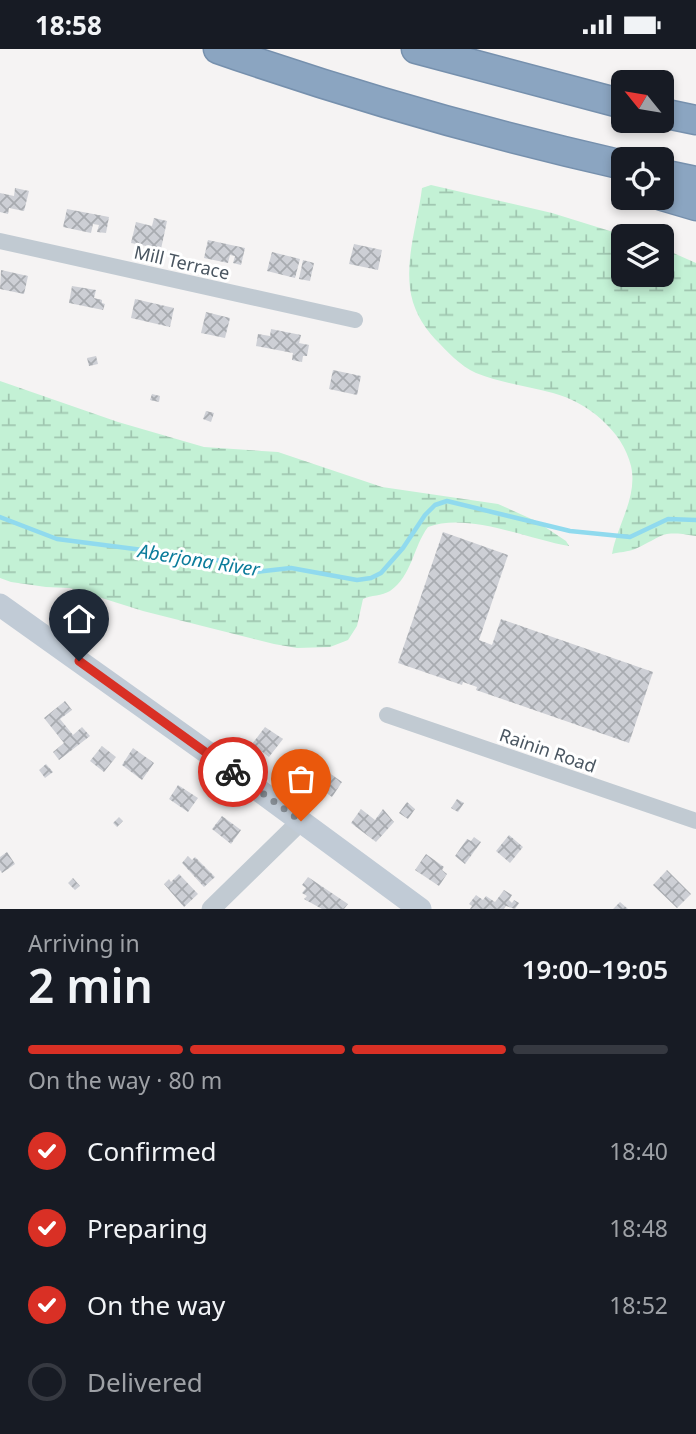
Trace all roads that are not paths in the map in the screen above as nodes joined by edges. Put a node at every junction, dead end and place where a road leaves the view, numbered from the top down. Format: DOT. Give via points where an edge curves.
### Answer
graph roads {
  1 [pos="218,49"];
  2 [pos="416,49"];
  3 [pos="572,92"];
  4 [pos="611,94"];
  5 [pos="674,99"];
  6 [pos="611,101"];
  7 [pos="696,101"];
  8 [pos="674,115"];
  9 [pos="696,120"];
  10 [pos="529,142"];
  11 [pos="611,162"];
  12 [pos="674,176"];
  13 [pos="611,178"];
  14 [pos="696,181"];
  15 [pos="674,200"];
  16 [pos="696,206"];
  17 [pos="0,241"];
  18 [pos="355,320"];
  19 [pos="0,605"];
  20 [pos="387,715"];
  21 [pos="301,821"];
  22 [pos="696,821"];
  23 [pos="211,909"];
  24 [pos="420,909"];
  1 -- 10 [label="highway" via="383,102"];
  2 -- 3 [label="highway"];
  3 -- 4 [label="highway"];
  3 -- 6 [label="highway"];
  5 -- 7 [label="highway"];
  8 -- 9 [label="highway"];
  10 -- 11 [label="highway"];
  10 -- 13 [label="highway"];
  12 -- 14 [label="highway"];
  15 -- 16 [label="highway"];
  17 -- 18 [label="street, Mill Terrace"];
  19 -- 21 [label="main road"];
  20 -- 22 [label="street, Rainin Road"];
  21 -- 23 [label="street"];
  21 -- 24 [label="main road"];
}
